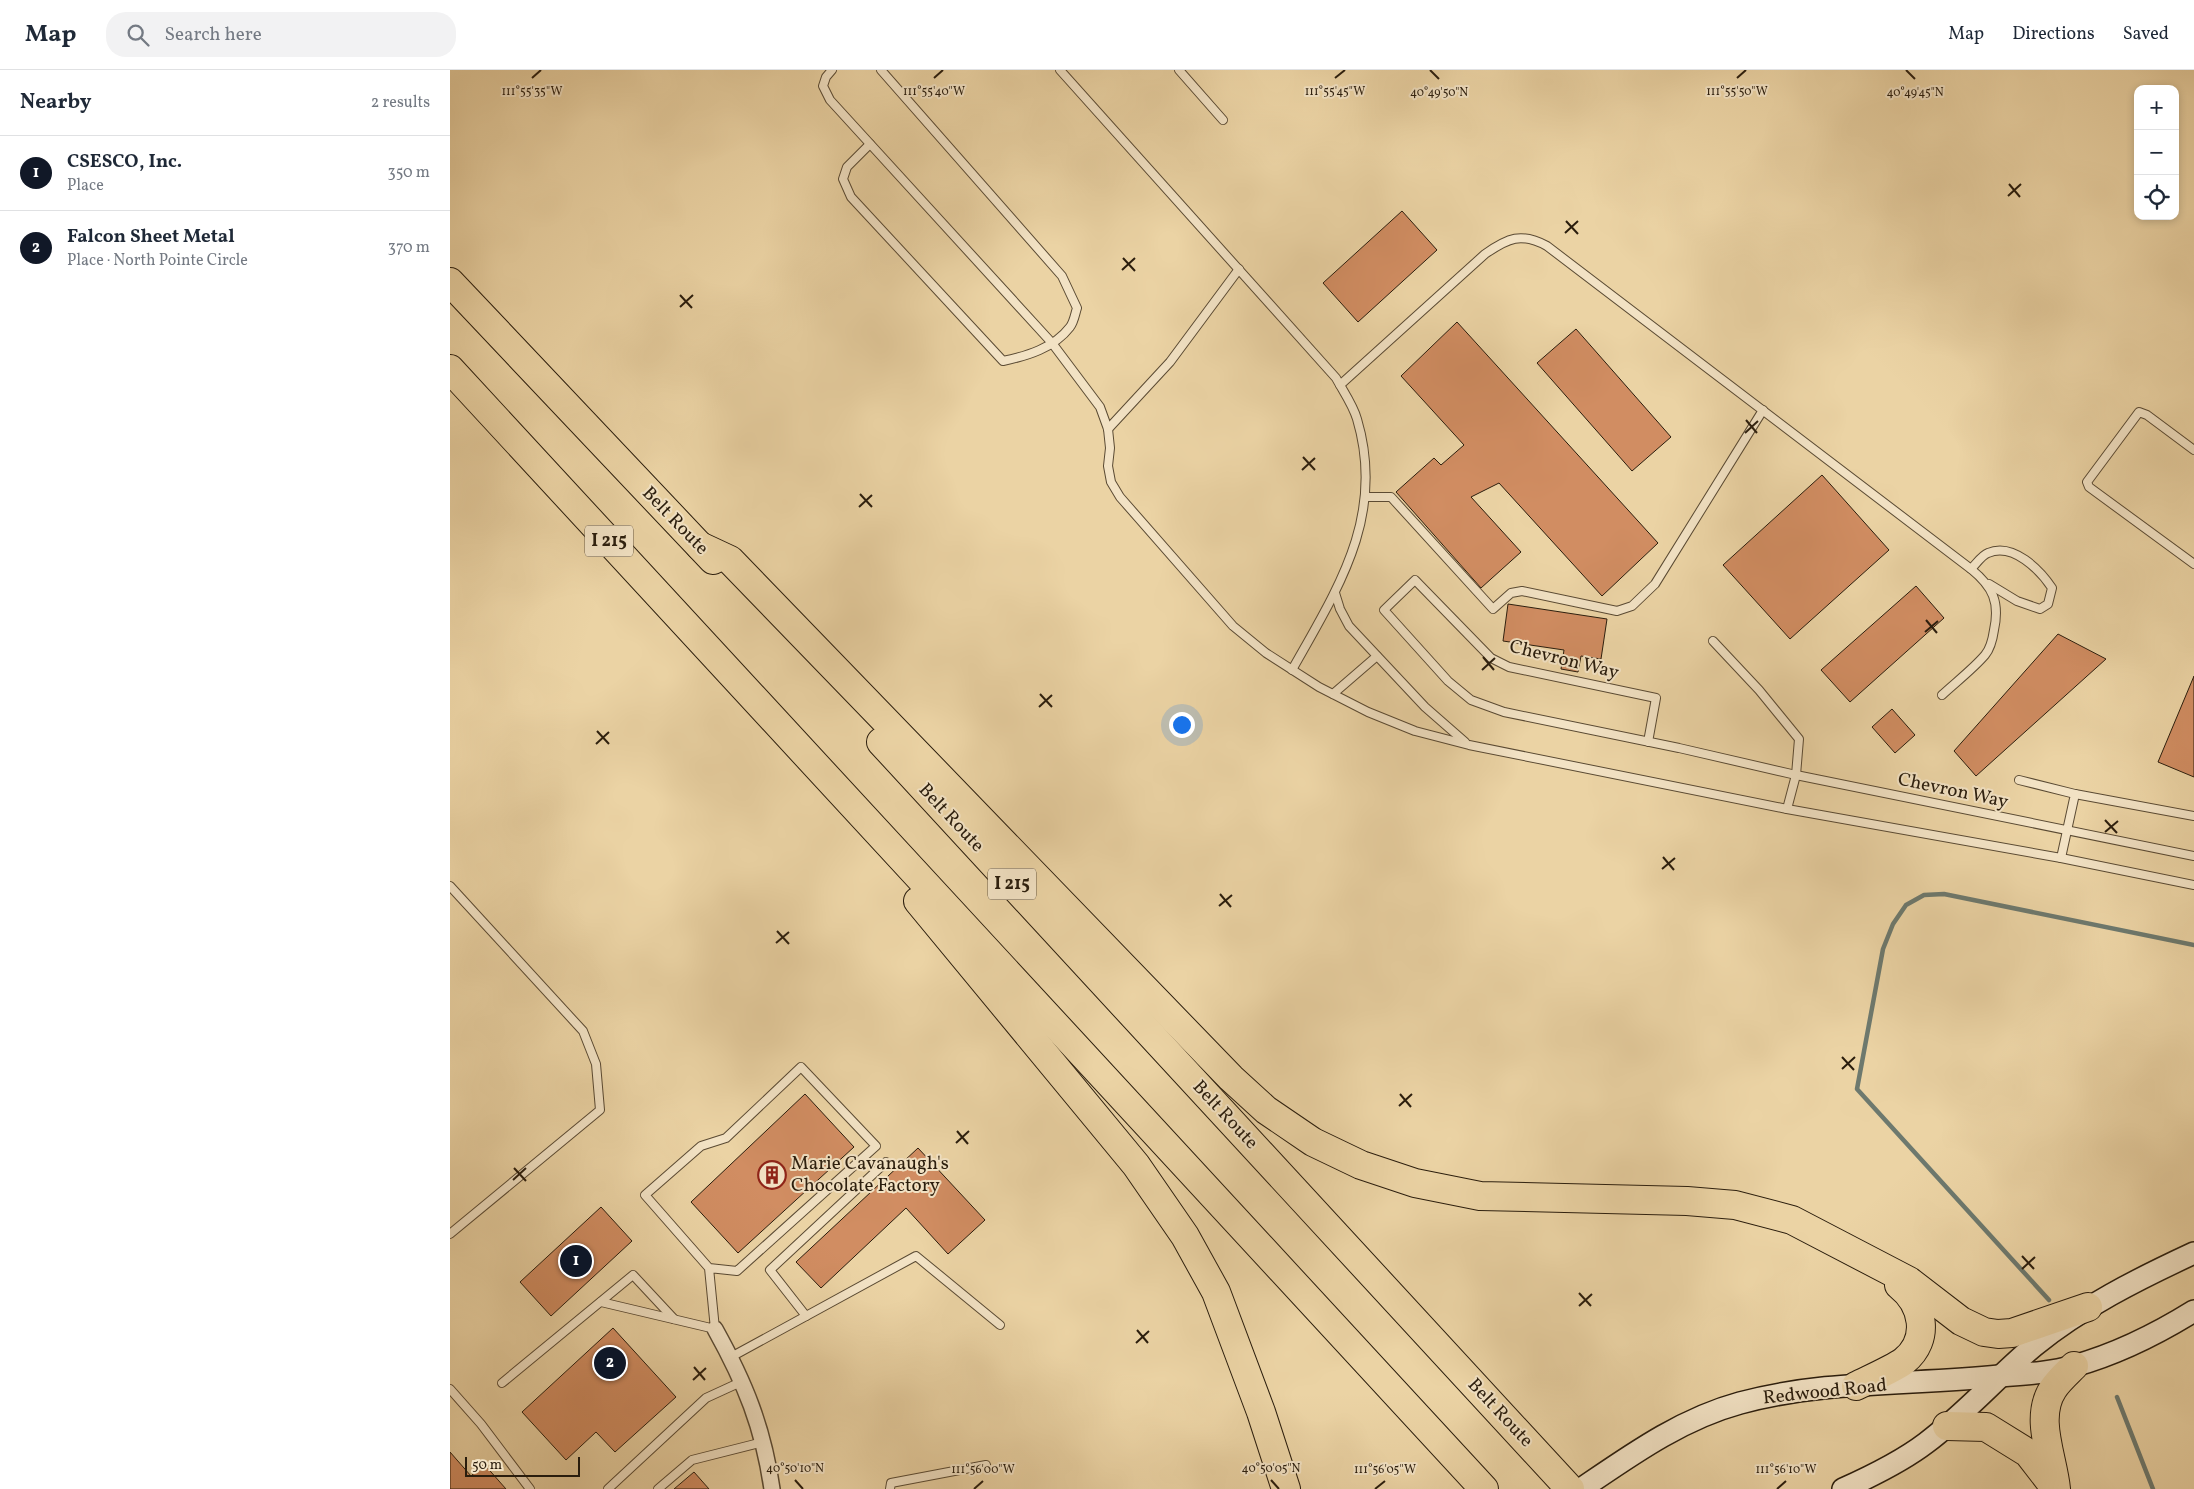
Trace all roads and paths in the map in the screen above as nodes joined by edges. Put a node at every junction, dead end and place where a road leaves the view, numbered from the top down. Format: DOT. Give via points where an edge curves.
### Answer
graph roads {
  1 [pos="832,70"];
  2 [pos="881,70"];
  3 [pos="1060,70"];
  4 [pos="1179,70"];
  5 [pos="1223,120"];
  6 [pos="870,144"];
  7 [pos="1239,269"];
  8 [pos="450,282"];
  9 [pos="1052,343"];
  10 [pos="450,369"];
  11 [pos="1340,385"];
  12 [pos="1763,410"];
  13 [pos="1108,430"];
  14 [pos="2194,450"];
  15 [pos="1366,497"];
  16 [pos="700,546"];
  17 [pos="2194,564"];
  18 [pos="1971,569"];
  19 [pos="1987,583"];
  20 [pos="1335,592"];
  21 [pos="1713,641"];
  22 [pos="1376,656"];
  23 [pos="1292,670"];
  24 [pos="1333,694"];
  25 [pos="1942,695"];
  26 [pos="786,733"];
  27 [pos="1648,742"];
  28 [pos="1469,745"];
  29 [pos="1796,775"];
  30 [pos="2019,780"];
  31 [pos="2075,794"];
  32 [pos="1787,809"];
  33 [pos="2194,816"];
  34 [pos="2066,830"];
  35 [pos="2194,856"];
  36 [pos="2061,858"];
  37 [pos="2194,885"];
  38 [pos="450,886"];
  39 [pos="886,1162"];
  40 [pos="450,1234"];
  41 [pos="2194,1253"];
  42 [pos="1869,1260"];
  43 [pos="709,1268"];
  44 [pos="601,1302"];
  45 [pos="2088,1307"];
  46 [pos="2194,1311"];
  47 [pos="806,1316"];
  48 [pos="674,1319"];
  49 [pos="1000,1325"];
  50 [pos="715,1329"];
  51 [pos="731,1357"];
  52 [pos="2074,1366"];
  53 [pos="2002,1376"];
  54 [pos="743,1381"];
  55 [pos="502,1383"];
  56 [pos="1856,1386"];
  57 [pos="450,1389"];
  58 [pos="1947,1426"];
  59 [pos="763,1442"];
  60 [pos="986,1465"];
  61 [pos="530,1489"];
  62 [pos="608,1489"];
  63 [pos="658,1489"];
  64 [pos="772,1489"];
  65 [pos="890,1489"];
  66 [pos="1286,1489"];
  67 [pos="1484,1489"];
  68 [pos="1570,1489"];
  69 [pos="1581,1489"];
  70 [pos="1843,1489"];
  71 [pos="2056,1489"];
  1 -- 6 [label="lane" via="823,86 830,100"];
  2 -- 9 [label="lane" via="1062,276 1077,308 1071,326"];
  3 -- 7 [label="lane"];
  4 -- 5 [label="lane"];
  6 -- 9 [label="lane"];
  6 -- 9 [label="lane" via="847,167 843,179 851,197 1003,360 1027,356"];
  7 -- 11 [label="lane"];
  7 -- 13 [label="lane" via="1170,362"];
  8 -- 16 [label="highway, Belt Route / I 215"];
  9 -- 13 [label="lane" via="1100,406"];
  10 -- 26 [label="highway, I 215"];
  11 -- 12 [label="lane" via="1485,254 1515,238 1533,238 1548,246"];
  11 -- 15 [label="lane" via="1357,417 1365,450"];
  12 -- 15 [label="lane" via="1655,584 1632,606 1616,611 1522,591 1512,593 1493,609 1390,497"];
  12 -- 18 [label="lane"];
  13 -- 23 [label="lane" via="1108,466 1120,497 1233,626"];
  14 -- 17 [label="lane" via="2139,412 2087,482 2088,487"];
  15 -- 20 [label="lane" via="1356,540"];
  16 -- 42 [label="highway" via="730,560 1231,1078 1266,1110 1313,1142 1361,1165 1406,1180 1480,1196 1687,1200 1735,1205 1792,1220"];
  16 -- 68 [label="highway, Belt Route / I 215"];
  18 -- 19 [label="lane"];
  18 -- 19 [label="lane" via="1988,553 2001,551 2022,557 2043,574 2052,588 2048,604 2040,609 2017,601"];
  19 -- 25 [label="lane" via="1997,614 1987,653"];
  20 -- 22 [label="lane" via="1350,626"];
  20 -- 23 [label="lane"];
  21 -- 29 [label="lane" via="1798,739"];
  22 -- 24 [label="lane"];
  22 -- 28 [label="lane" via="1425,707"];
  23 -- 24 [label="lane"];
  24 -- 28 [label="lane" via="1415,731"];
  26 -- 66 [label="highway" via="829,794 1162,1199 1216,1292"];
  26 -- 67 [label="highway, I 215"];
  27 -- 27 [label="lane, Chevron Way" via="1504,712 1471,700 1448,680 1384,610 1415,580 1491,658 1509,667 1656,698"];
  27 -- 29 [label="lane, Chevron Way"];
  28 -- 32 [label="lane"];
  29 -- 32 [label="lane"];
  29 -- 34 [label="lane, Chevron Way"];
  30 -- 31 [label="lane"];
  31 -- 33 [label="lane"];
  31 -- 34 [label="lane"];
  32 -- 36 [label="lane"];
  34 -- 35 [label="lane, Chevron Way"];
  34 -- 36 [label="lane"];
  36 -- 37 [label="lane"];
  38 -- 40 [label="lane" via="583,1031 596,1064 600,1110"];
  39 -- 47 [label="lane" via="770,1270"];
  41 -- 45 [label="main road"];
  42 -- 45 [label="highway" via="1909,1281 1966,1325 1984,1332 2012,1333"];
  42 -- 56 [label="highway" via="1912,1297 1920,1312 1921,1333 1916,1347 1905,1360"];
  43 -- 43 [label="lane" via="645,1195 701,1146 726,1138 801,1067 876,1146 736,1271"];
  43 -- 50 [label="lane"];
  44 -- 48 [label="lane"];
  44 -- 48 [label="lane" via="633,1275"];
  44 -- 55 [label="lane"];
  45 -- 53 [label="main road" via="2032,1348"];
  46 -- 52 [label="main road, Redwood Road" via="2138,1342"];
  47 -- 49 [label="lane" via="916,1256"];
  47 -- 51 [label="lane"];
  48 -- 50 [label="lane"];
  50 -- 51 [label="street"];
  51 -- 54 [label="street"];
  52 -- 53 [label="main road, Redwood Road"];
  52 -- 71 [label="highway" via="2053,1388 2045,1408 2044,1424"];
  53 -- 56 [label="main road, Redwood Road"];
  53 -- 58 [label="main road"];
  54 -- 59 [label="street"];
  54 -- 62 [label="lane" via="706,1398"];
  56 -- 69 [label="main road, Redwood Road" via="1785,1393 1739,1403 1659,1437"];
  57 -- 61 [label="lane"];
  58 -- 70 [label="main road" via="1902,1459"];
  58 -- 71 [label="highway" via="1986,1428 2028,1452"];
  59 -- 63 [label="lane" via="692,1460"];
  59 -- 64 [label="street"];
  60 -- 65 [label="lane" via="891,1483"];
}
